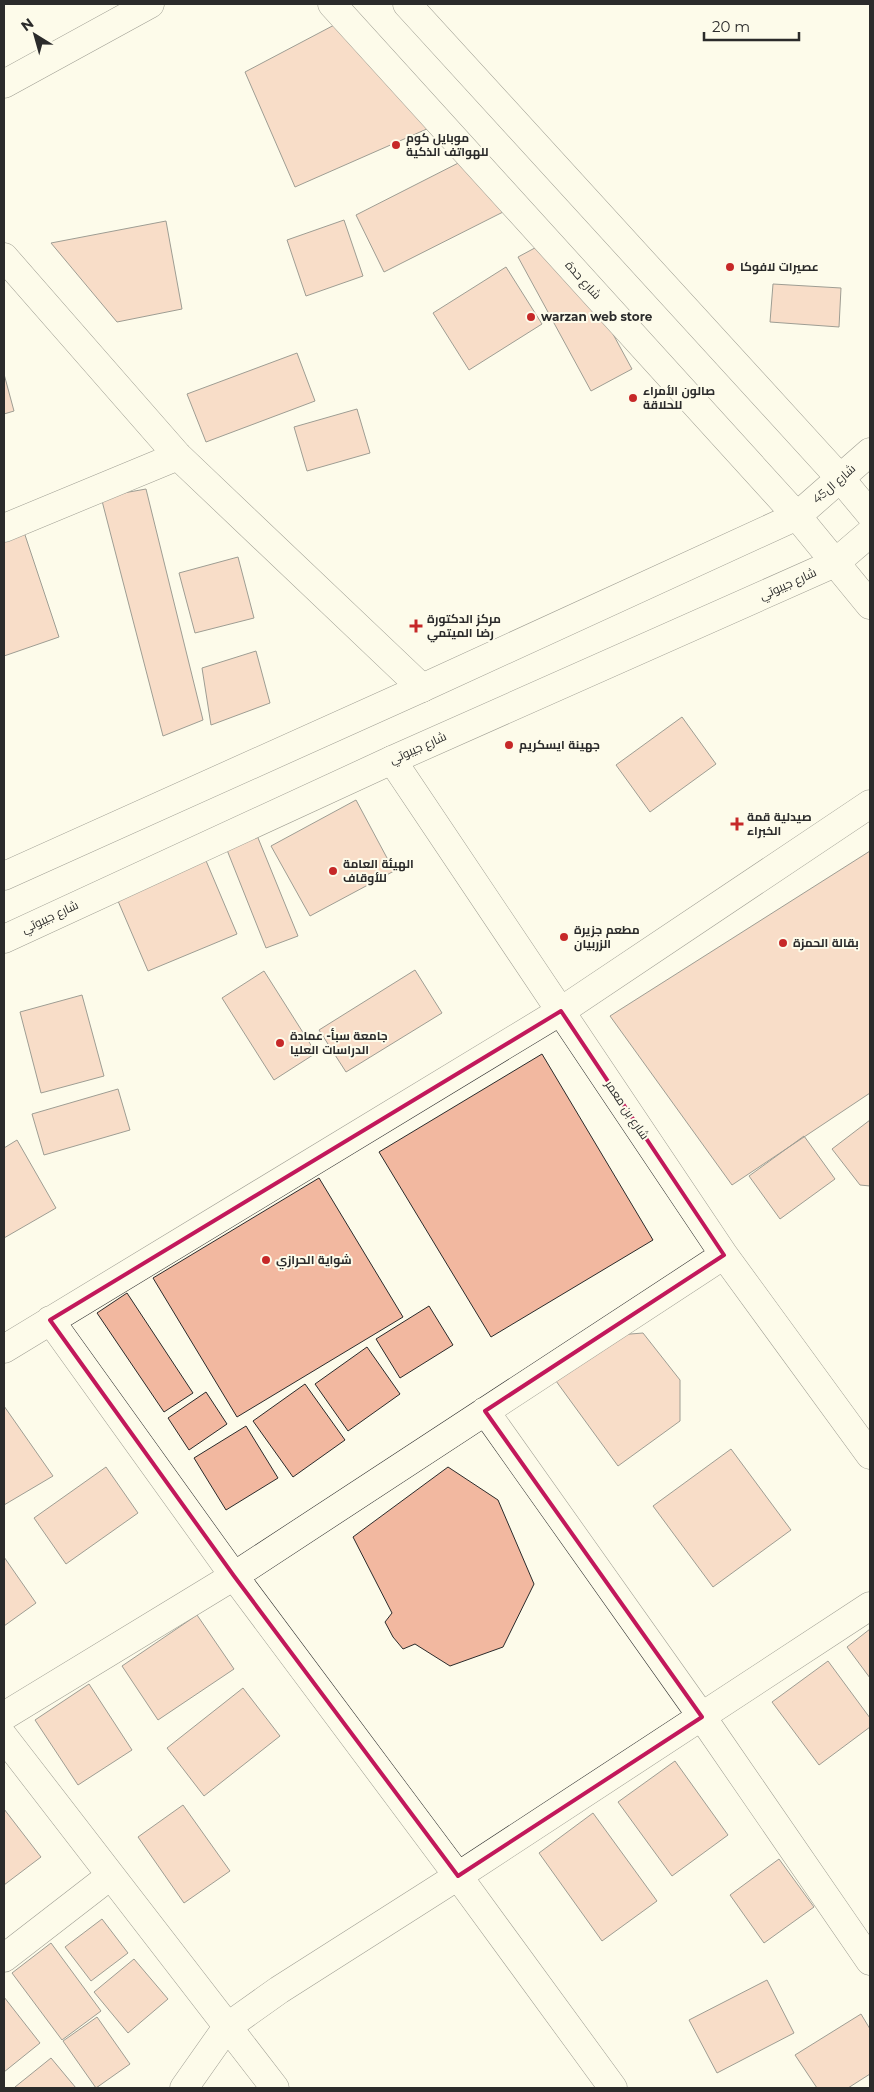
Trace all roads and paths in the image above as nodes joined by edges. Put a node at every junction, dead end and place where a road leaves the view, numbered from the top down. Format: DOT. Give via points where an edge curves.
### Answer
graph roads {
  1 [pos="150,4"];
  2 [pos="332,4"];
  3 [pos="407,4"];
  4 [pos="4,84"];
  5 [pos="4,257"];
  6 [pos="870,452"];
  7 [pos="178,456"];
  8 [pos="840,478"];
  9 [pos="870,514"];
  10 [pos="797,516"];
  11 [pos="4,528"];
  12 [pos="870,533"];
  13 [pos="835,563"];
  14 [pos="870,605"];
  15 [pos="422,688"];
  16 [pos="392,760"];
  17 [pos="870,804"];
  18 [pos="4,876"];
  19 [pos="4,939"];
  20 [pos="560,1011"];
  21 [pos="724,1256"];
  22 [pos="50,1320"];
  23 [pos="4,1349"];
  24 [pos="485,1411"];
  25 [pos="870,1455"];
  26 [pos="234,1576"];
  27 [pos="870,1606"];
  28 [pos="4,1716"];
  29 [pos="702,1717"];
  30 [pos="4,1737"];
  31 [pos="110,1876"];
  32 [pos="458,1876"];
  33 [pos="4,1958"];
  34 [pos="870,1961"];
  35 [pos="227,2027"];
  36 [pos="184,2088"];
  37 [pos="275,2088"];
  38 [pos="613,2088"];
  1 -- 4 [label="street"];
  2 -- 10 [label="street, شارع حدة"];
  3 -- 8 [label="street"];
  5 -- 7 [label="street"];
  6 -- 8 [label="street, شارع ال45"];
  7 -- 11 [label="street"];
  7 -- 15 [label="street"];
  8 -- 9 [label="street"];
  8 -- 10 [label="street, شارع ال45"];
  10 -- 13 [label="street, شارع حدة"];
  10 -- 15 [label="street"];
  12 -- 13 [label="street"];
  13 -- 14 [label="street, شارع حدة"];
  13 -- 16 [label="street, شارع جيبوتي"];
  15 -- 18 [label="street"];
  16 -- 19 [label="street, شارع جيبوتي"];
  16 -- 20 [label="street, شارع بن معمر"];
  17 -- 20 [label="street"];
  20 -- 21 [label="street, شارع بن معمر"];
  20 -- 22 [label="street"];
  21 -- 24 [label="street"];
  21 -- 25 [label="street, شارع بن معمر"];
  22 -- 23 [label="street"];
  22 -- 26 [label="street"];
  24 -- 26 [label="street"];
  24 -- 29 [label="street"];
  26 -- 28 [label="street"];
  26 -- 32 [label="street"];
  27 -- 29 [label="street"];
  29 -- 32 [label="street"];
  29 -- 34 [label="street"];
  30 -- 31 [label="street"];
  31 -- 33 [label="street"];
  31 -- 35 [label="street"];
  32 -- 35 [label="street" via="279,1990"];
  32 -- 38 [label="street"];
  35 -- 36 [label="street"];
  35 -- 37 [label="street"];
}
